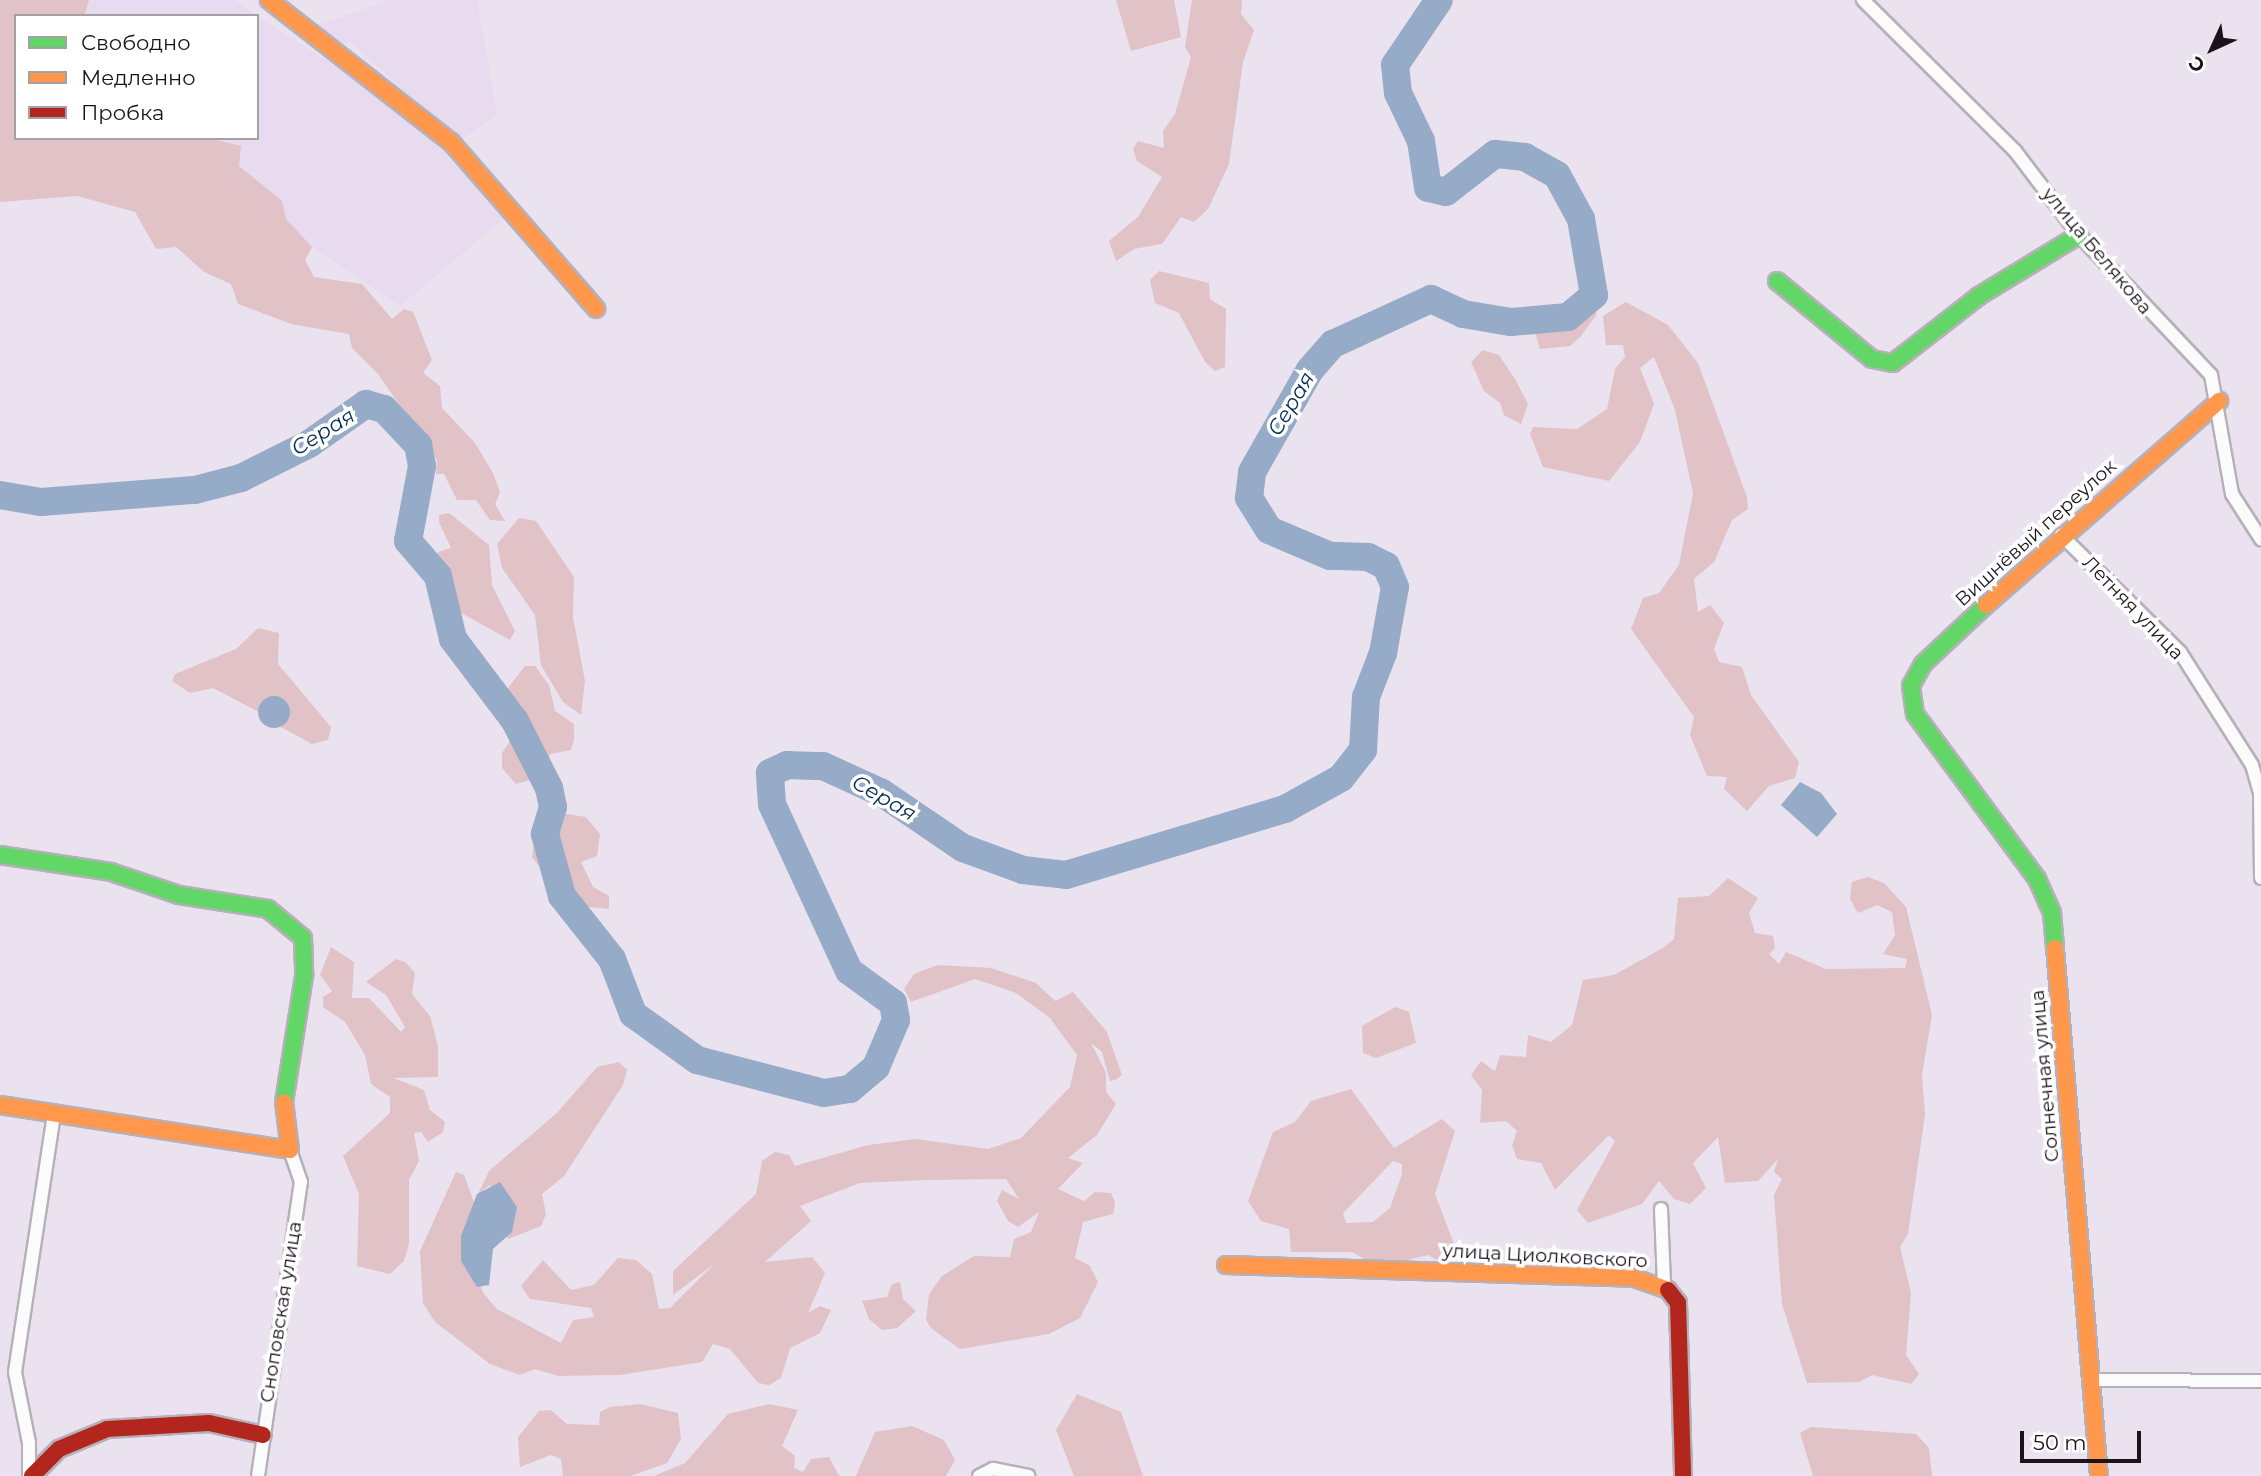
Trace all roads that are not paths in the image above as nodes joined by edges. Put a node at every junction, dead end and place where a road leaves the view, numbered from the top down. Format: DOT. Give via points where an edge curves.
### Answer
graph roads {
  1 [pos="269,0"];
  2 [pos="1863,0"];
  3 [pos="2079,234"];
  4 [pos="1777,281"];
  5 [pos="596,309"];
  6 [pos="2219,401"];
  7 [pos="2061,535"];
  8 [pos="2261,539"];
  9 [pos="1915,714"];
  10 [pos="0,855"];
  11 [pos="2261,878"];
  12 [pos="0,1105"];
  13 [pos="54,1114"];
  14 [pos="290,1150"];
  15 [pos="1661,1209"];
  16 [pos="1226,1265"];
  17 [pos="1664,1284"];
  18 [pos="2092,1380"];
  19 [pos="2261,1381"];
  20 [pos="263,1435"];
  21 [pos="30,1476"];
  22 [pos="258,1476"];
  23 [pos="979,1476"];
  24 [pos="1028,1476"];
  25 [pos="1683,1476"];
  26 [pos="2099,1476"];
  1 -- 5 [label="street" via="451,142"];
  2 -- 3 [label="street, улица Белякова" via="2015,152"];
  3 -- 4 [label="street" via="1979,296 1893,363 1872,359"];
  3 -- 6 [label="street, улица Белякова" via="2211,375"];
  6 -- 7 [label="street, Вишнёвый переулок"];
  6 -- 8 [label="street, улица Белякова" via="2232,494"];
  7 -- 9 [label="street, Вишнёвый переулок" via="1923,664 1911,686"];
  7 -- 11 [label="street, Летняя улица" via="2180,652 2252,765 2260,793"];
  9 -- 18 [label="street, Солнечная улица" via="2037,878 2052,913"];
  10 -- 14 [label="street" via="111,872 178,895 268,909 293,925 303,947 284,1111"];
  12 -- 13 [label="street"];
  13 -- 14 [label="street"];
  13 -- 21 [label="street" via="15,1372 29,1443"];
  14 -- 20 [label="street, Сноповская улица" via="301,1182"];
  15 -- 17 [label="street"];
  16 -- 17 [label="street, улица Циолковского" via="1633,1278"];
  17 -- 25 [label="street, улица Циолковского" via="1678,1303"];
  18 -- 19 [label="street"];
  18 -- 26 [label="street, Солнечная улица"];
  20 -- 21 [label="street" via="209,1423 107,1429 59,1449"];
  20 -- 22 [label="street, Сноповская улица"];
  23 -- 24 [label="street" via="993,1469"];
}
